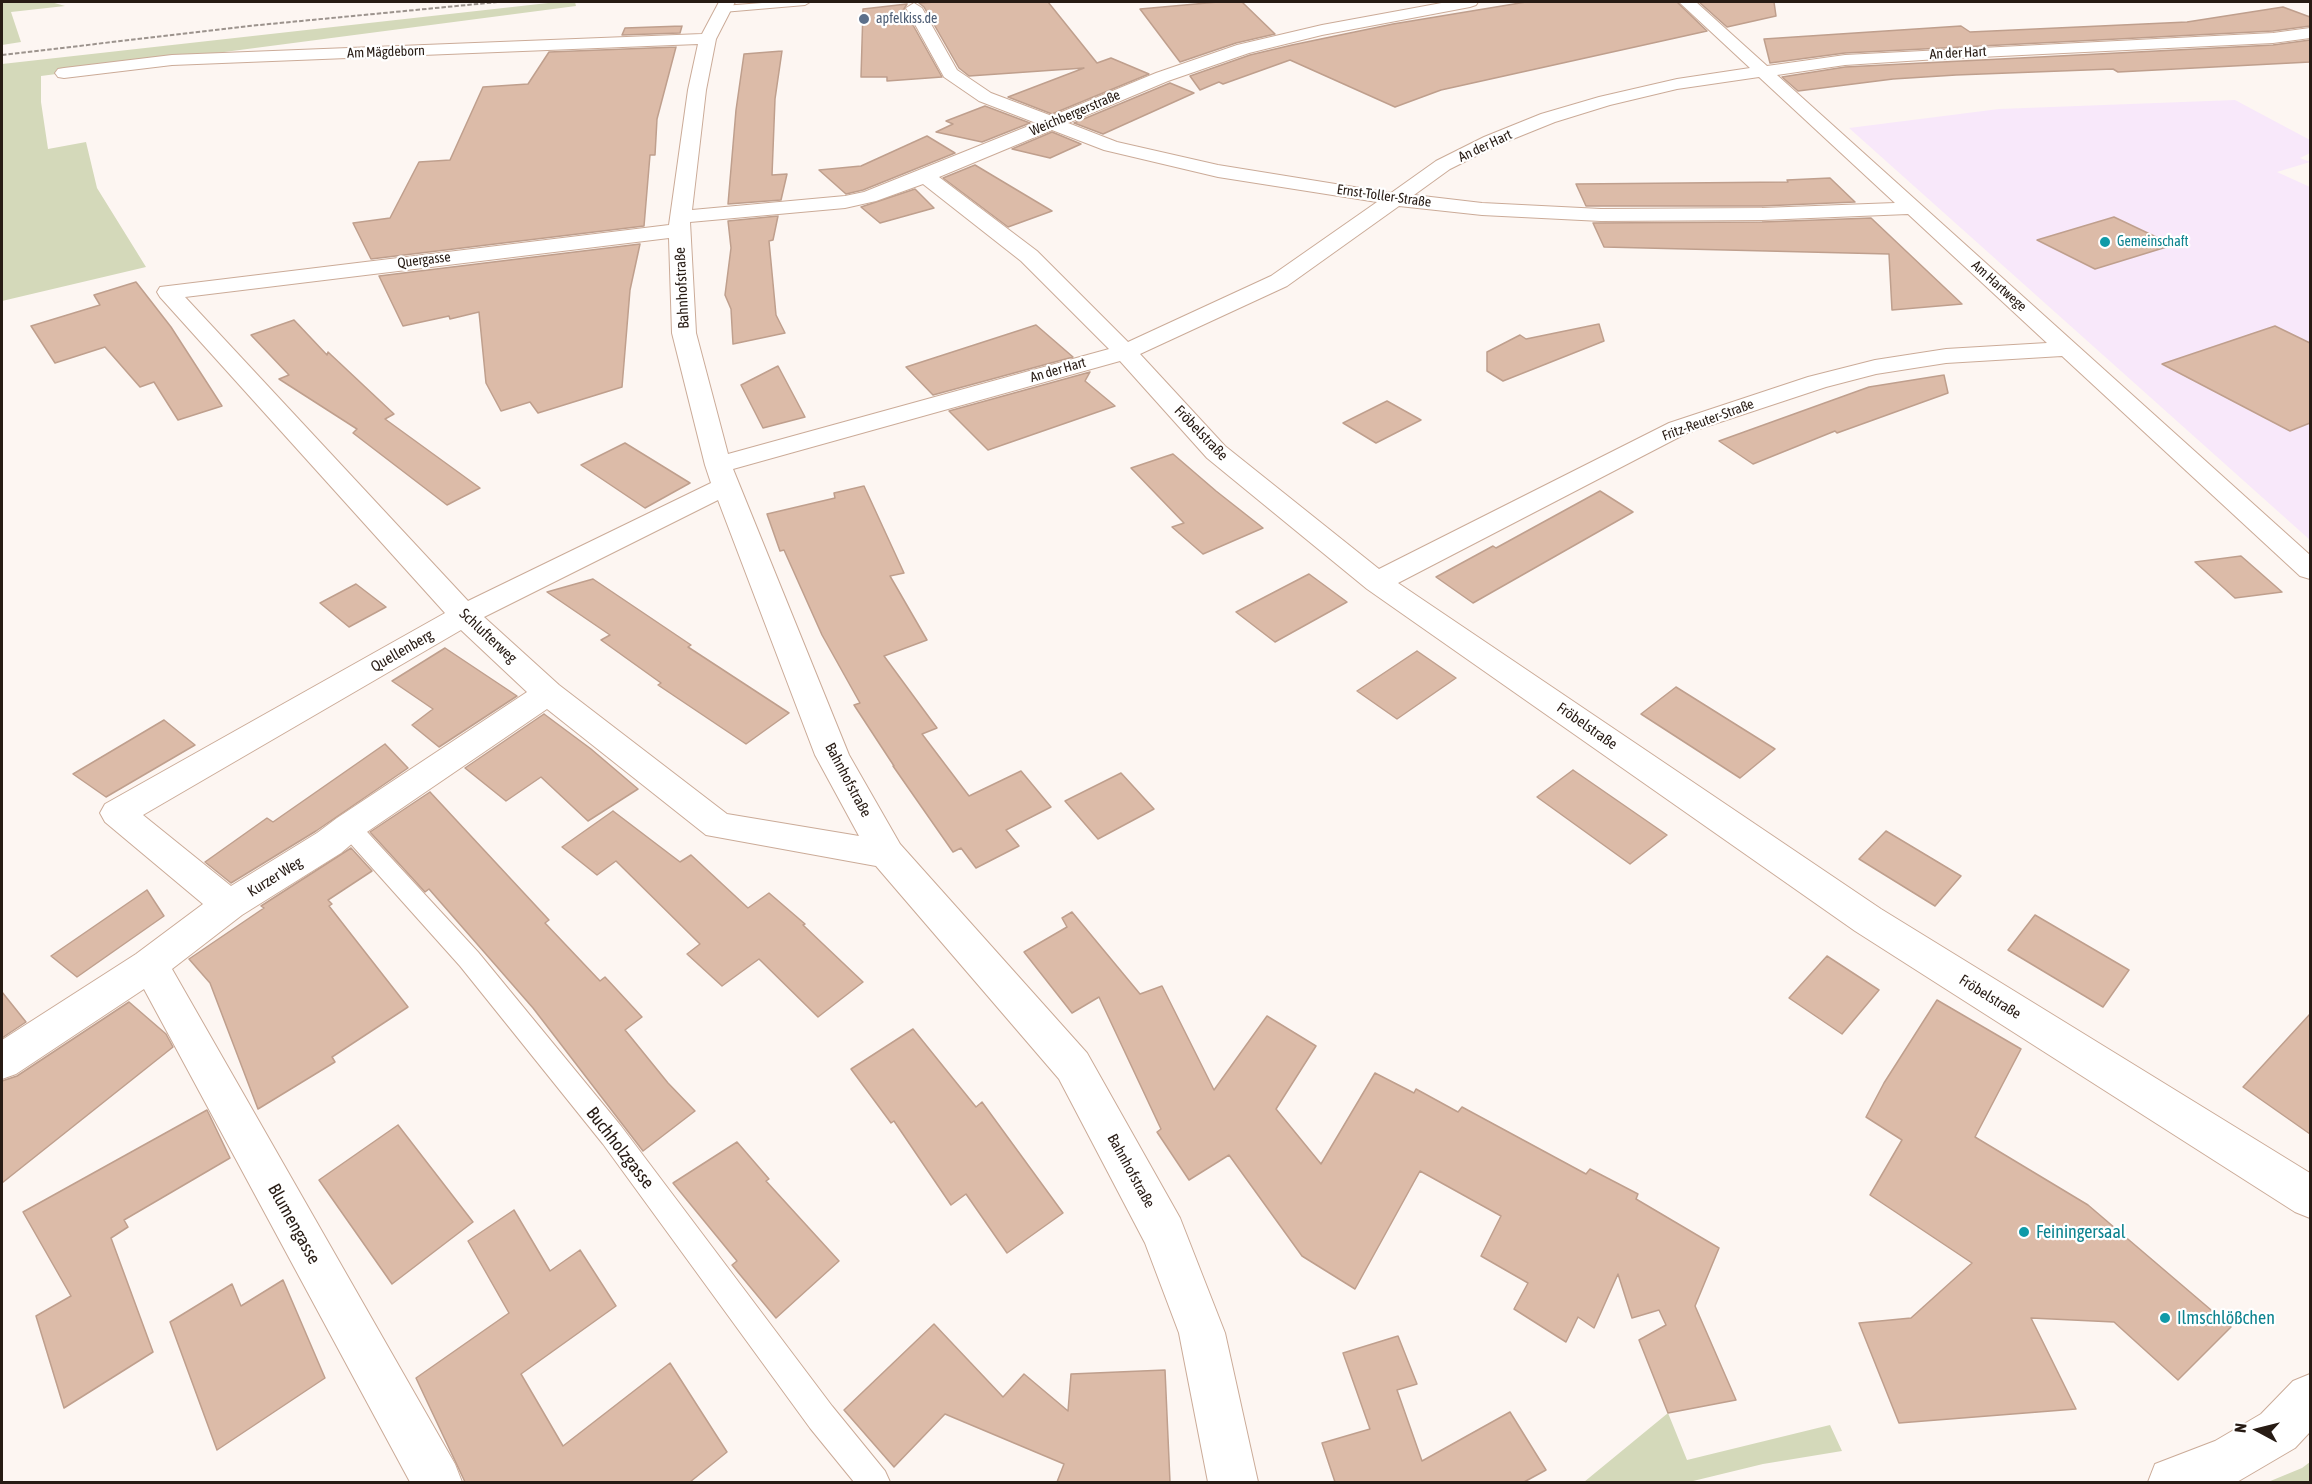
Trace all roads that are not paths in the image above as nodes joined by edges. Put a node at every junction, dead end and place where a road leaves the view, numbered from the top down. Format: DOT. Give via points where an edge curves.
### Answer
graph roads {
  1 [pos="805,2"];
  2 [pos="1470,2"];
  3 [pos="1687,2"];
  4 [pos="725,5"];
  5 [pos="914,8"];
  6 [pos="2310,33"];
  7 [pos="708,39"];
  8 [pos="1764,71"];
  9 [pos="64,73"];
  10 [pos="1050,123"];
  11 [pos="925,176"];
  12 [pos="1393,199"];
  13 [pos="1914,208"];
  14 [pos="680,223"];
  15 [pos="168,292"];
  16 [pos="2067,348"];
  17 [pos="1125,352"];
  18 [pos="722,476"];
  19 [pos="2310,570"];
  20 [pos="1377,582"];
  21 [pos="465,615"];
  22 [pos="549,693"];
  23 [pos="349,827"];
  24 [pos="887,854"];
  25 [pos="229,905"];
  26 [pos="150,965"];
  27 [pos="2,1061"];
  28 [pos="2310,1197"];
  29 [pos="2310,1398"];
  30 [pos="437,1482"];
  31 [pos="874,1482"];
  32 [pos="1233,1482"];
  33 [pos="2173,1482"];
  1 -- 4 [label="lane"];
  2 -- 10 [label="street, Weichbergerstraße" via="1243,49"];
  3 -- 8 [label="street, Am Hartwege"];
  4 -- 7 [label="street, Bahnhofstraße"];
  5 -- 10 [label="street, Ernst-Toller-Straße" via="955,78 985,97"];
  6 -- 8 [label="street, An der Hart" via="1845,60"];
  7 -- 9 [label="street, Am Mägdeborn" via="172,60"];
  7 -- 14 [label="street, Bahnhofstraße" via="697,90"];
  8 -- 12 [label="street, An der Hart" via="1677,84 1548,118 1443,165"];
  8 -- 13 [label="street, Am Hartwege"];
  10 -- 11 [label="street, Weichbergerstraße"];
  10 -- 12 [label="street, Ernst-Toller-Straße" via="1111,146 1218,171"];
  11 -- 14 [label="street, Weichbergerstraße" via="845,202"];
  11 -- 17 [label="street, Fröbelstraße" via="1029,256"];
  12 -- 13 [label="street, Ernst-Toller-Straße" via="1482,209 1600,215"];
  12 -- 17 [label="street, An der Hart" via="1280,281"];
  13 -- 16 [label="street, Am Hartwege"];
  14 -- 15 [label="street, Quergasse"];
  14 -- 18 [label="street, Bahnhofstraße" via="684,333"];
  15 -- 21 [label="street, Schlufterweg"];
  16 -- 19 [label="street, Am Hartwege"];
  16 -- 20 [label="street, Fritz-Reuter-Straße" via="1946,356 1875,367 1689,424"];
  17 -- 18 [label="street, An der Hart"];
  17 -- 20 [label="street, Fröbelstraße" via="1216,452"];
  18 -- 21 [label="street, Quellenberg"];
  18 -- 24 [label="street, Bahnhofstraße" via="832,755"];
  20 -- 28 [label="street, Fröbelstraße" via="1868,920"];
  21 -- 22 [label="street, Schlufterweg"];
  21 -- 25 [label="street, Quellenberg" via="117,813"];
  22 -- 23 [label="street, Kurzer Weg"];
  22 -- 24 [label="street, Schlufterweg" via="718,826"];
  23 -- 25 [label="street, Kurzer Weg"];
  23 -- 31 [label="lane, Buchholzgasse" via="469,959 612,1135 821,1417"];
  24 -- 32 [label="street, Bahnhofstraße" via="1073,1066 1164,1233 1202,1333"];
  25 -- 26 [label="street, Kurzer Weg"];
  26 -- 27 [label="street, Kurzer Weg"];
  26 -- 30 [label="street, Blumengasse"];
  29 -- 33 [label="street" via="2278,1431 2229,1461"];
}
